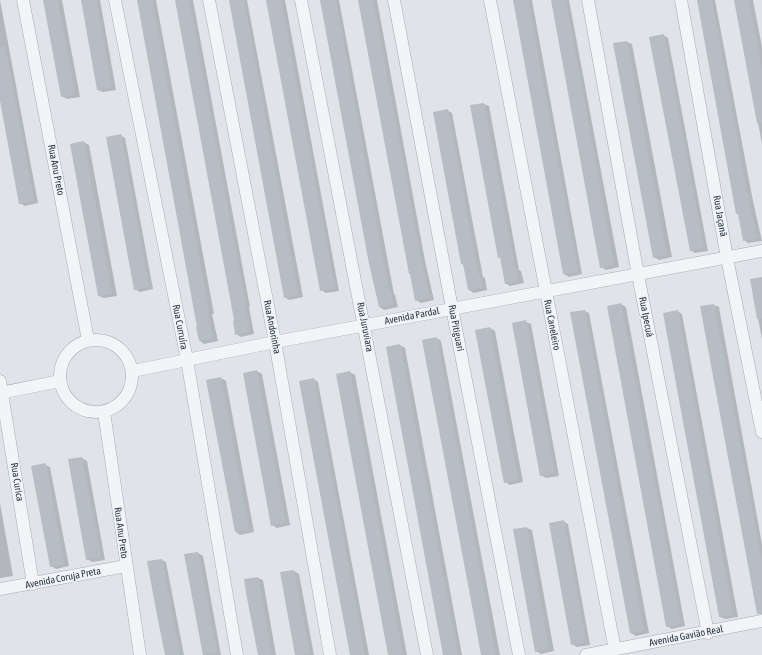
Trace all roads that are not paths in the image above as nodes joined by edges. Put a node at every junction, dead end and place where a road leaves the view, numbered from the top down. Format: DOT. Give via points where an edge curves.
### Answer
graph roads {
  1 [pos="23,0"];
  2 [pos="115,0"];
  3 [pos="209,0"];
  4 [pos="301,0"];
  5 [pos="394,0"];
  6 [pos="490,0"];
  7 [pos="588,0"];
  8 [pos="681,0"];
  9 [pos="762,251"];
  10 [pos="727,258"];
  11 [pos="638,275"];
  12 [pos="546,292"];
  13 [pos="452,308"];
  14 [pos="365,325"];
  15 [pos="88,340"];
  16 [pos="275,342"];
  17 [pos="187,360"];
  18 [pos="134,371"];
  19 [pos="0,381"];
  20 [pos="60,381"];
  21 [pos="1,393"];
  22 [pos="104,412"];
  23 [pos="762,432"];
  24 [pos="126,566"];
  25 [pos="33,584"];
  26 [pos="0,589"];
  27 [pos="762,621"];
  28 [pos="708,633"];
  29 [pos="615,650"];
  30 [pos="140,655"];
  31 [pos="237,655"];
  32 [pos="330,655"];
  33 [pos="427,655"];
  34 [pos="519,655"];
  35 [pos="586,655"];
  1 -- 15 [label="street, Rua Anu Preto"];
  2 -- 17 [label="street, Rua Curruíra"];
  3 -- 16 [label="street, Rua Andorinha"];
  4 -- 14 [label="street, Rua Juruviara"];
  5 -- 13 [label="street, Rua Pitiguari"];
  6 -- 12 [label="street, Rua Caneleiro"];
  7 -- 11 [label="street, Rua Ipecuá"];
  8 -- 10 [label="street, Rua Jaçanã"];
  9 -- 10 [label="street, Avenida Pardal"];
  10 -- 11 [label="street, Avenida Pardal"];
  10 -- 23 [label="street, Rua Jaçanã"];
  11 -- 12 [label="street, Avenida Pardal"];
  11 -- 28 [label="street, Rua Ipecuá"];
  12 -- 13 [label="street, Avenida Pardal"];
  12 -- 29 [label="street, Rua Caneleiro"];
  13 -- 14 [label="street, Avenida Pardal"];
  13 -- 34 [label="street, Rua Pitiguari"];
  14 -- 16 [label="street, Avenida Pardal"];
  14 -- 33 [label="street, Rua Juruviara"];
  15 -- 18 [label="street" via="102,339 116,344 126,354"];
  15 -- 20 [label="street" via="78,344 67,355 60,370"];
  16 -- 17 [label="street, Avenida Pardal"];
  16 -- 32 [label="street, Rua Andorinha"];
  17 -- 18 [label="street, Avenida Pardal"];
  17 -- 31 [label="street, Rua Curruíra"];
  18 -- 22 [label="street" via="130,390 124,400 115,408"];
  19 -- 21 [label="street, Rua Curica"];
  20 -- 21 [label="street"];
  20 -- 22 [label="street" via="71,402 80,409"];
  21 -- 25 [label="street, Rua Curica"];
  22 -- 24 [label="street, Rua Anu Preto"];
  24 -- 25 [label="street, Avenida Coruja Preta"];
  24 -- 30 [label="street, Rua Anu Preto"];
  25 -- 26 [label="street, Avenida Coruja Preta"];
  27 -- 28 [label="street, Avenida Gavião Real"];
  28 -- 29 [label="street, Avenida Gavião Real"];
  29 -- 35 [label="street, Avenida Gavião Real"];
}
